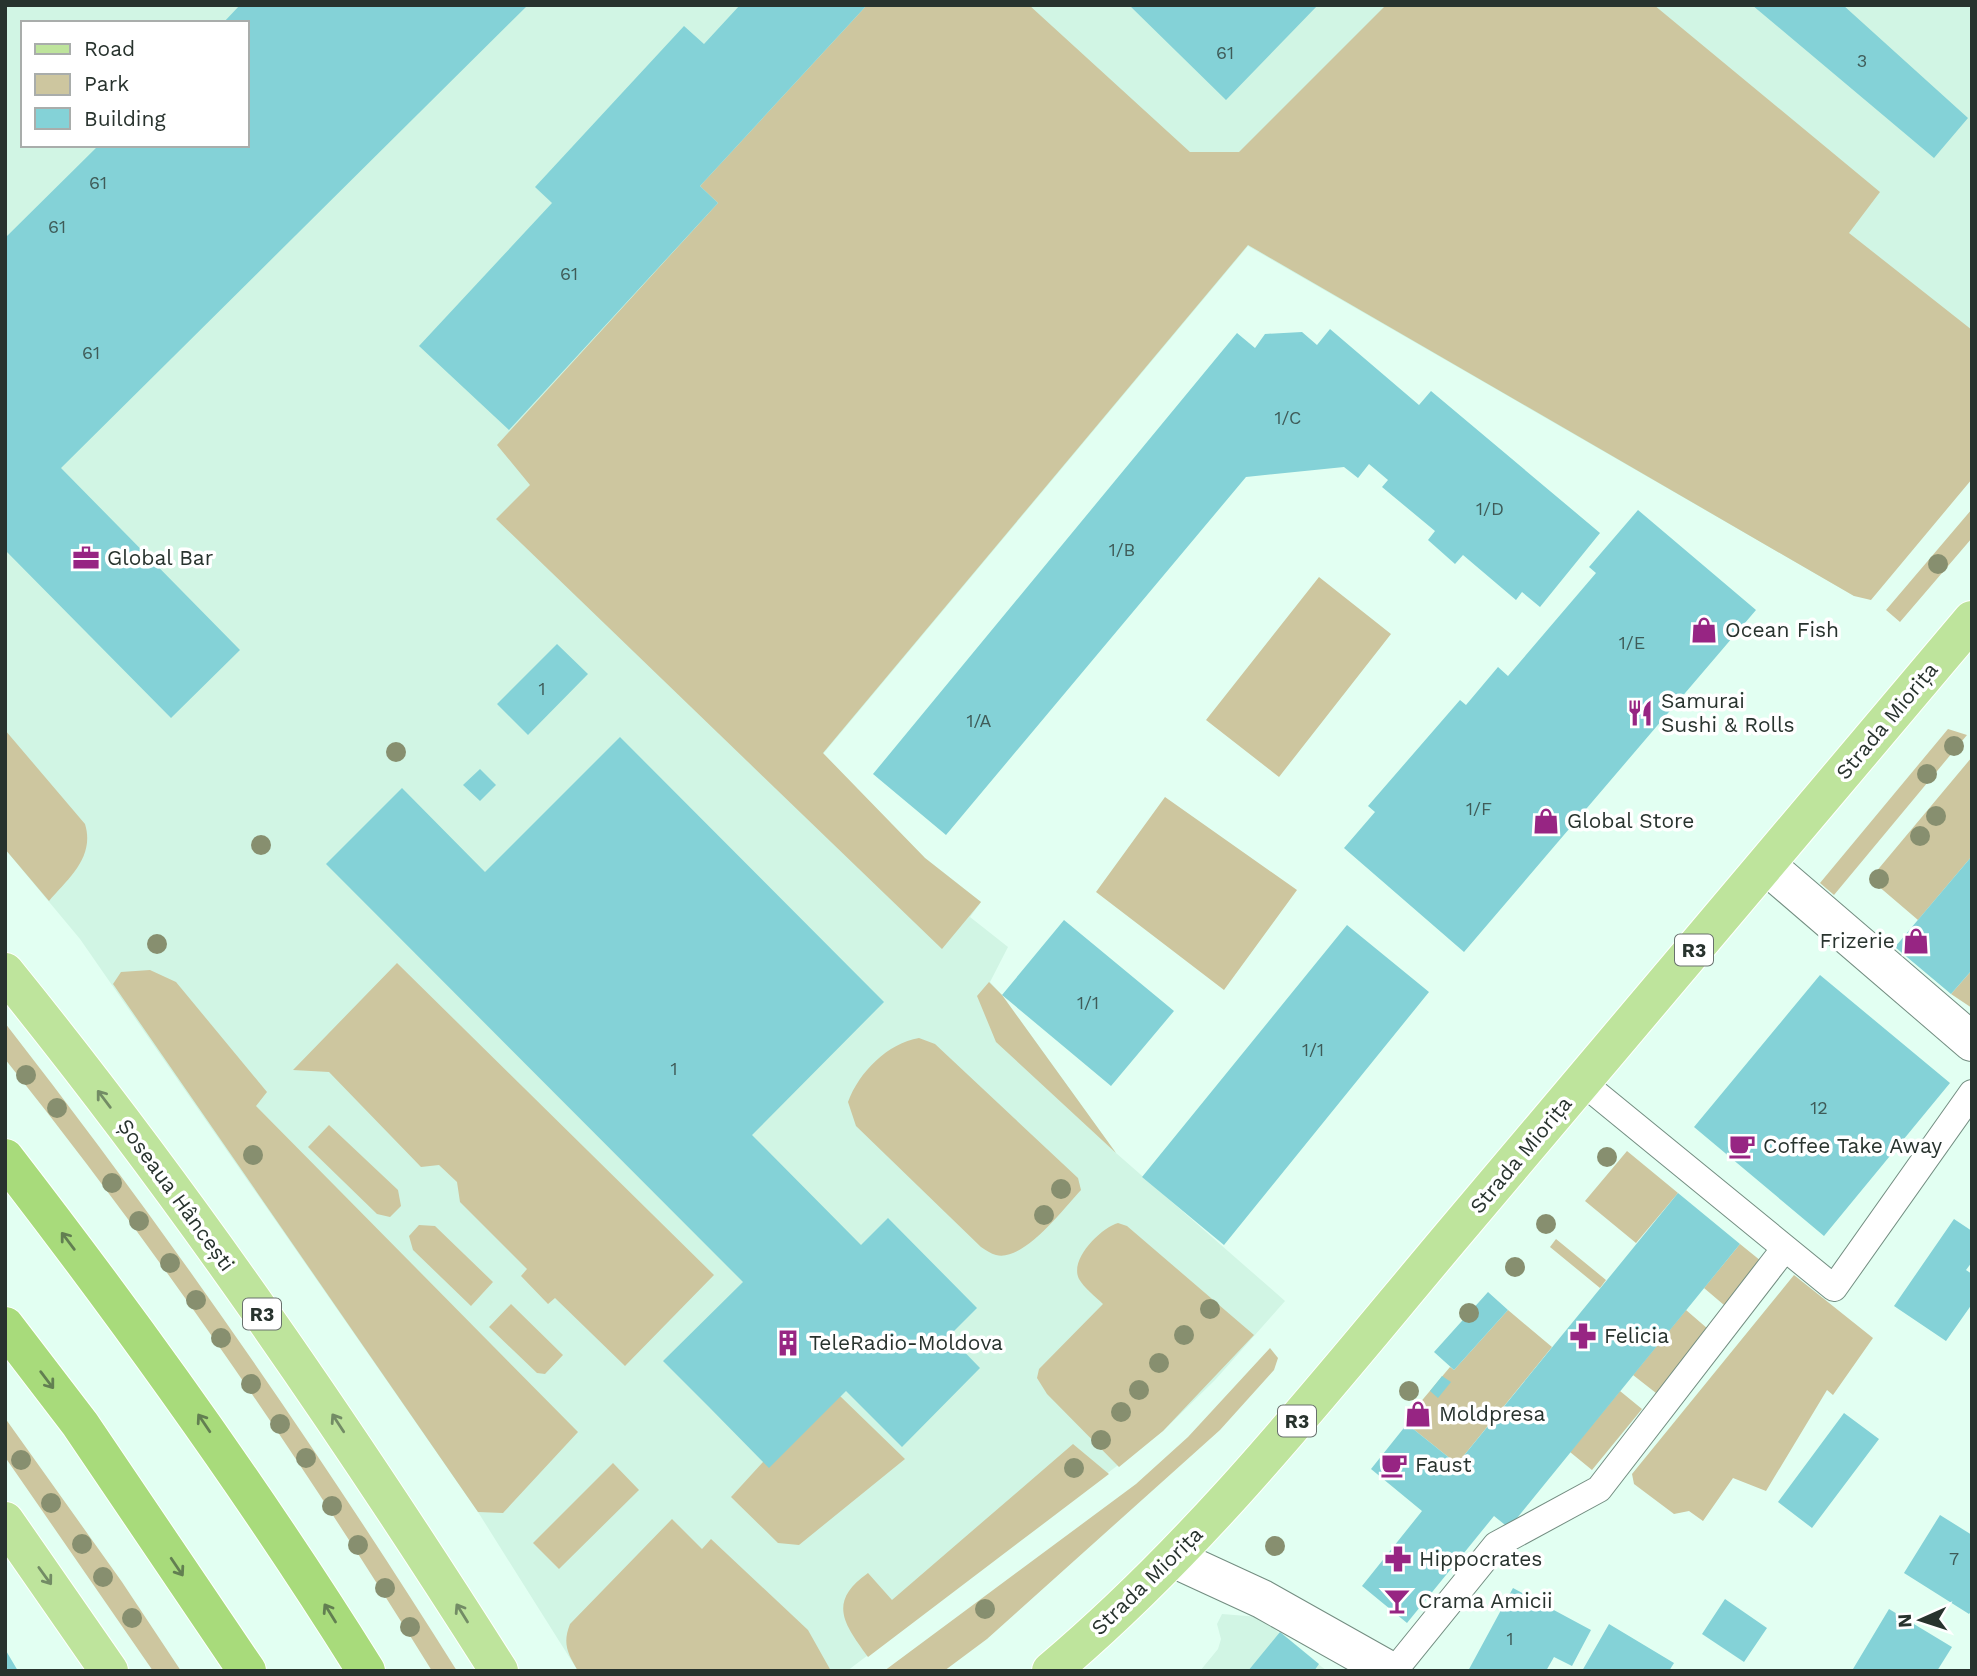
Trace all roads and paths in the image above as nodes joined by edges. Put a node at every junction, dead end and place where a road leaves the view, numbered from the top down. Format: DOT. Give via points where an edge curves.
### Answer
graph roads {
  1 [pos="1972,620"];
  2 [pos="1766,865"];
  3 [pos="5,972"];
  4 [pos="1972,1042"];
  5 [pos="1582,1082"];
  6 [pos="1972,1093"];
  7 [pos="5,1158"];
  8 [pos="1785,1248"];
  9 [pos="5,1326"];
  10 [pos="5,1521"];
  11 [pos="1173,1558"];
  12 [pos="109,1671"];
  13 [pos="247,1671"];
  14 [pos="366,1671"];
  15 [pos="499,1671"];
  16 [pos="1051,1671"];
  17 [pos="1392,1671"];
  1 -- 2 [label="main road, Strada Miorița / R3"];
  2 -- 4 [label="street"];
  2 -- 5 [label="main road, Strada Miorița / R3"];
  15 -- 3 [label="main road, Șoseaua Hâncești / R3, one-way" via="318,1392 189,1212"];
  5 -- 8 [label="lane"];
  5 -- 11 [label="main road, Strada Miorița / R3" via="1340,1372"];
  6 -- 8 [label="lane" via="1834,1288"];
  14 -- 7 [label="highway, one-way" via="197,1412"];
  8 -- 17 [label="lane" via="1599,1489 1496,1545"];
  9 -- 13 [label="highway, one-way" via="80,1424"];
  10 -- 12 [label="main road, one-way"];
  11 -- 16 [label="main road, Strada Miorița / R3"];
  11 -- 17 [label="street"];
}
